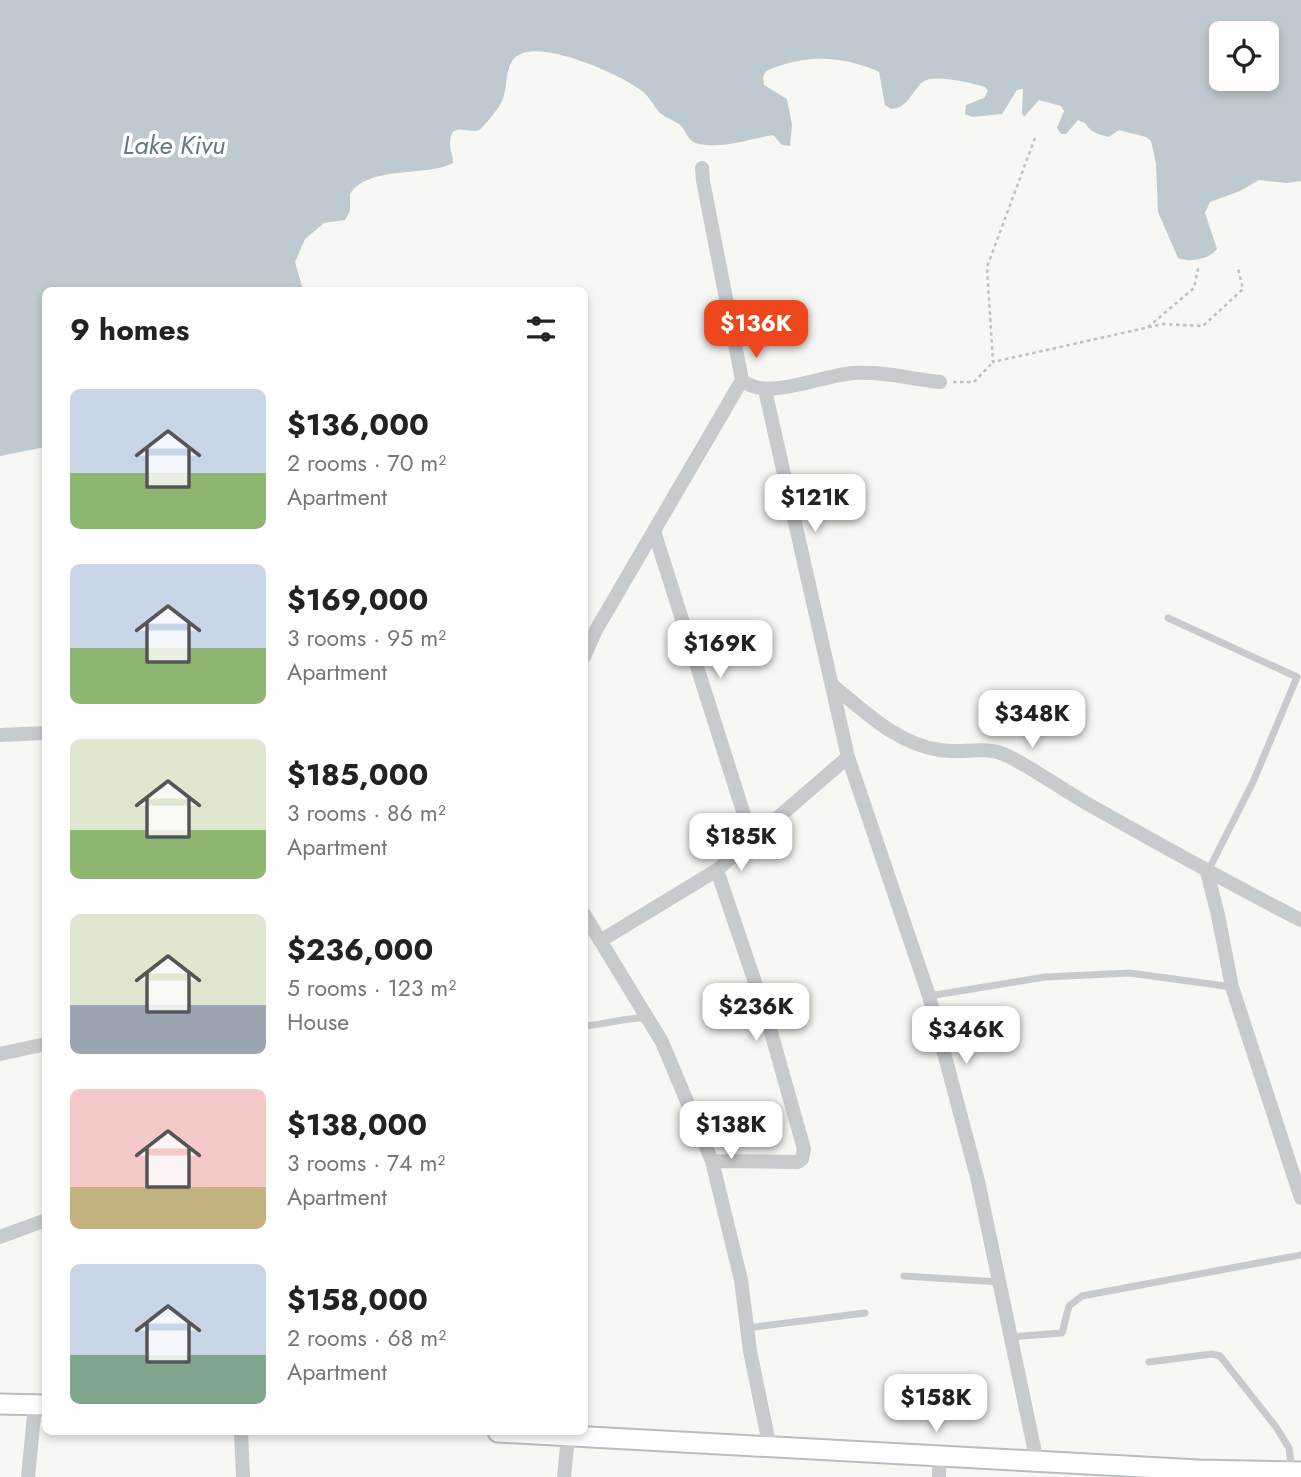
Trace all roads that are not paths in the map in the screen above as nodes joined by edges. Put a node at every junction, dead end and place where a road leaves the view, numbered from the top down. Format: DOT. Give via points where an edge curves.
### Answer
graph roads {
  1 [pos="702,167"];
  2 [pos="742,380"];
  3 [pos="940,382"];
  4 [pos="765,390"];
  5 [pos="654,531"];
  6 [pos="1168,618"];
  7 [pos="588,648"];
  8 [pos="1299,674"];
  9 [pos="832,685"];
  10 [pos="42,733"];
  11 [pos="0,735"];
  12 [pos="848,757"];
  13 [pos="752,840"];
  14 [pos="718,870"];
  15 [pos="1208,872"];
  16 [pos="1301,920"];
  17 [pos="588,921"];
  18 [pos="600,941"];
  19 [pos="1231,987"];
  20 [pos="929,996"];
  21 [pos="646,1018"];
  22 [pos="588,1026"];
  23 [pos="42,1045"];
  24 [pos="0,1054"];
  25 [pos="712,1161"];
  26 [pos="1301,1198"];
  27 [pos="42,1221"];
  28 [pos="0,1237"];
  29 [pos="1301,1255"];
  30 [pos="904,1276"];
  31 [pos="999,1282"];
  32 [pos="865,1313"];
  33 [pos="747,1328"];
  34 [pos="1010,1337"];
  35 [pos="1149,1362"];
  36 [pos="0,1404"];
  37 [pos="40,1405"];
  38 [pos="241,1435"];
  39 [pos="540,1435"];
  40 [pos="568,1437"];
  41 [pos="770,1448"];
  42 [pos="939,1454"];
  43 [pos="1037,1462"];
  44 [pos="1075,1470"];
  45 [pos="1295,1473"];
  46 [pos="1198,1474"];
  47 [pos="28,1477"];
  48 [pos="243,1477"];
  49 [pos="564,1477"];
  50 [pos="939,1477"];
  1 -- 2 [label="street"];
  2 -- 4 [label="street"];
  2 -- 5 [label="street"];
  3 -- 4 [label="street" via="858,372"];
  4 -- 9 [label="street"];
  5 -- 7 [label="street"];
  5 -- 13 [label="street"];
  6 -- 8 [label="lane"];
  8 -- 15 [label="lane"];
  9 -- 12 [label="street"];
  9 -- 15 [label="street" via="891,733 937,750 992,750 1008,756"];
  10 -- 11 [label="street"];
  12 -- 13 [label="street"];
  12 -- 20 [label="street"];
  13 -- 14 [label="street"];
  14 -- 18 [label="street"];
  14 -- 25 [label="street" via="804,1149 798,1162"];
  15 -- 16 [label="street"];
  15 -- 19 [label="street"];
  17 -- 18 [label="street"];
  18 -- 21 [label="street"];
  19 -- 20 [label="lane" via="1130,973 1045,977"];
  19 -- 26 [label="street"];
  20 -- 31 [label="street" via="978,1181"];
  21 -- 22 [label="lane"];
  21 -- 25 [label="street" via="680,1079"];
  23 -- 24 [label="street"];
  25 -- 33 [label="street"];
  27 -- 28 [label="street"];
  29 -- 34 [label="lane" via="1082,1296 1069,1306 1062,1333"];
  30 -- 31 [label="lane"];
  31 -- 34 [label="street"];
  32 -- 33 [label="lane"];
  33 -- 41 [label="street"];
  34 -- 43 [label="street"];
  35 -- 45 [label="lane" via="1220,1356 1283,1437"];
  36 -- 37 [label="street"];
  37 -- 47 [label="street"];
  38 -- 48 [label="street"];
  39 -- 40 [label="street"];
  40 -- 41 [label="street"];
  40 -- 49 [label="street"];
  41 -- 42 [label="street"];
  42 -- 43 [label="street"];
  42 -- 50 [label="street"];
  43 -- 44 [label="street"];
  44 -- 46 [label="street"];
  45 -- 46 [label="street"];
}
